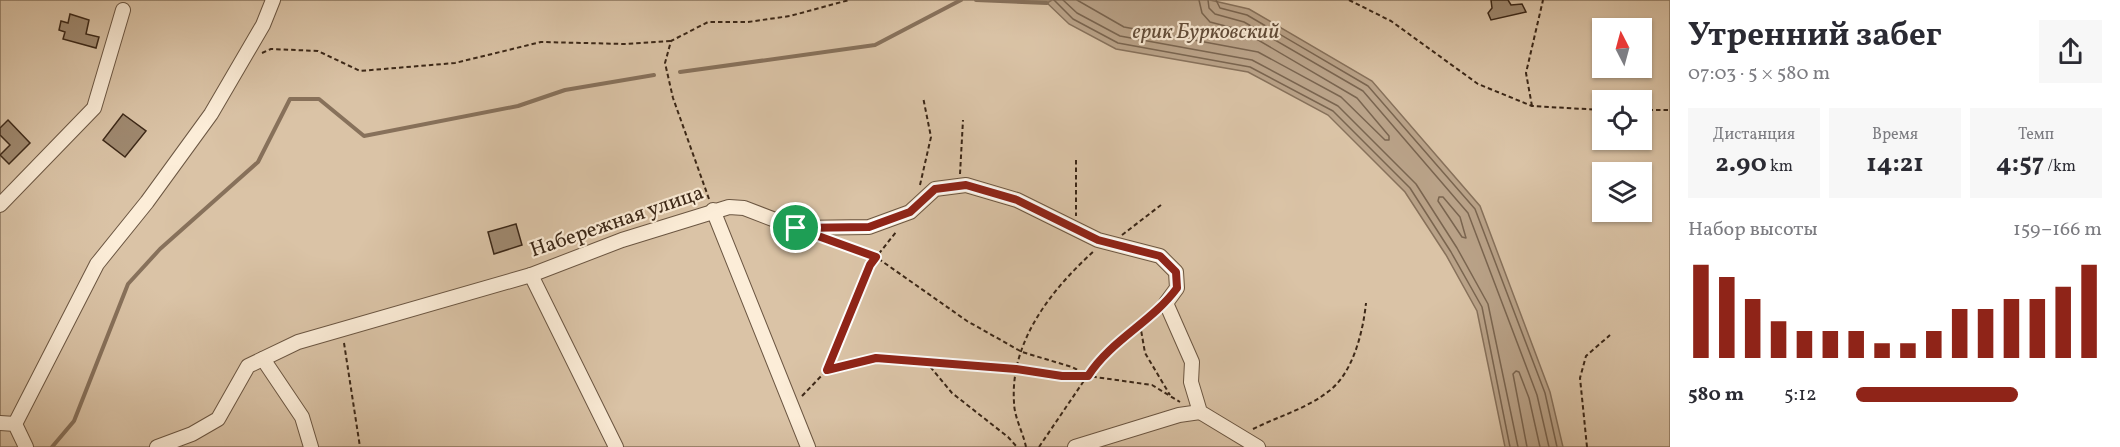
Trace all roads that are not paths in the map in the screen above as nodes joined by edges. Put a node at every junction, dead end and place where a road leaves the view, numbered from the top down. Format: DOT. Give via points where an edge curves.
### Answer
graph roads {
  1 [pos="273,0"];
  2 [pos="123,10"];
  3 [pos="0,205"];
  4 [pos="713,210"];
  5 [pos="531,275"];
  6 [pos="262,359"];
  7 [pos="1200,412"];
  8 [pos="0,423"];
  9 [pos="15,424"];
  10 [pos="26,447"];
  11 [pos="157,447"];
  12 [pos="311,447"];
  13 [pos="616,447"];
  14 [pos="808,447"];
  15 [pos="1075,447"];
  16 [pos="1258,447"];
  1 -- 9 [label="street" via="264,25 211,114 97,264"];
  2 -- 3 [label="street" via="94,108"];
  4 -- 5 [label="street, Набережная улица"];
  4 -- 7 [label="street, Набережная улица" via="744,208 796,228 869,227 910,212 935,189 966,185 1017,200 1098,240 1160,256 1176,272 1177,288 1166,303 1192,362 1191,382"];
  4 -- 14 [label="street"];
  5 -- 6 [label="street, Набережная улица" via="342,328"];
  5 -- 13 [label="street"];
  6 -- 11 [label="street, Набережная улица" via="248,366 218,419"];
  6 -- 12 [label="street" via="302,417"];
  7 -- 15 [label="street"];
  7 -- 16 [label="street"];
  8 -- 9 [label="street"];
  9 -- 10 [label="street"];
}
